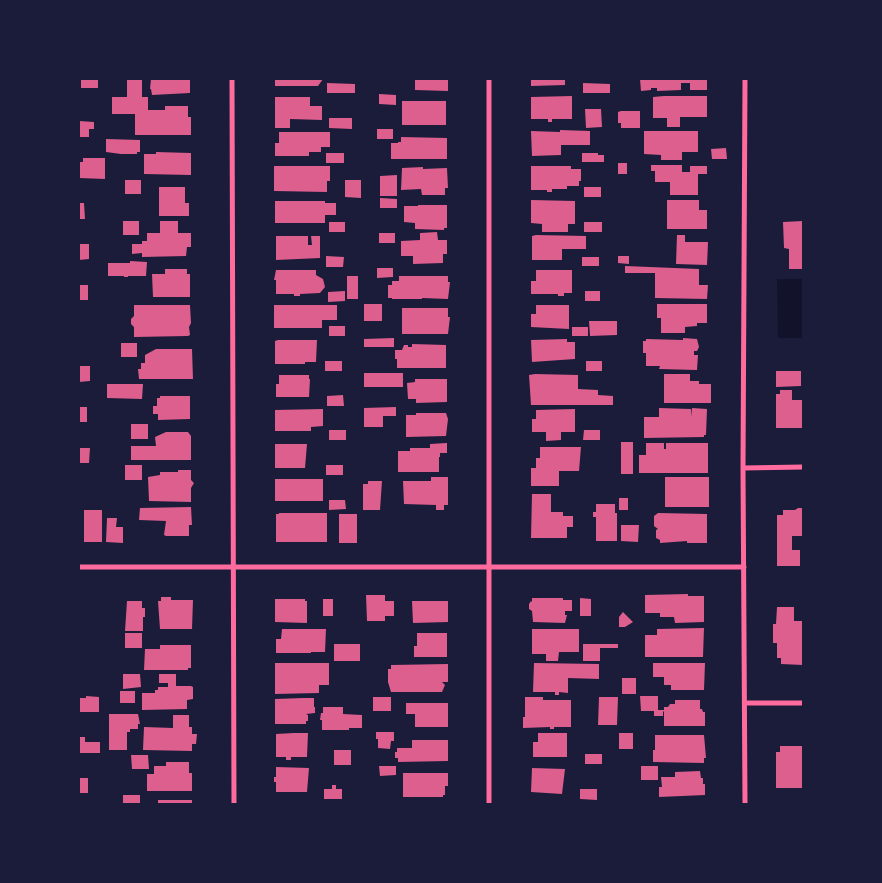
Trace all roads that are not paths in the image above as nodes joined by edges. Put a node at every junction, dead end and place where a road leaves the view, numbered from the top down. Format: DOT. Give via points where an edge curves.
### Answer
graph roads {
  1 [pos="232,79"];
  2 [pos="489,79"];
  3 [pos="745,79"];
  4 [pos="803,467"];
  5 [pos="743,468"];
  6 [pos="488,566"];
  7 [pos="79,567"];
  8 [pos="744,567"];
  9 [pos="233,568"];
  10 [pos="745,703"];
  11 [pos="803,703"];
  12 [pos="234,804"];
  13 [pos="489,804"];
  14 [pos="745,804"];
  1 -- 9 [label="street"];
  2 -- 6 [label="street"];
  3 -- 5 [label="street"];
  4 -- 5 [label="street"];
  5 -- 8 [label="street"];
  6 -- 8 [label="street"];
  6 -- 9 [label="street"];
  6 -- 13 [label="street"];
  7 -- 9 [label="street"];
  8 -- 10 [label="street"];
  9 -- 12 [label="street"];
  10 -- 11 [label="street"];
  10 -- 14 [label="street"];
}
